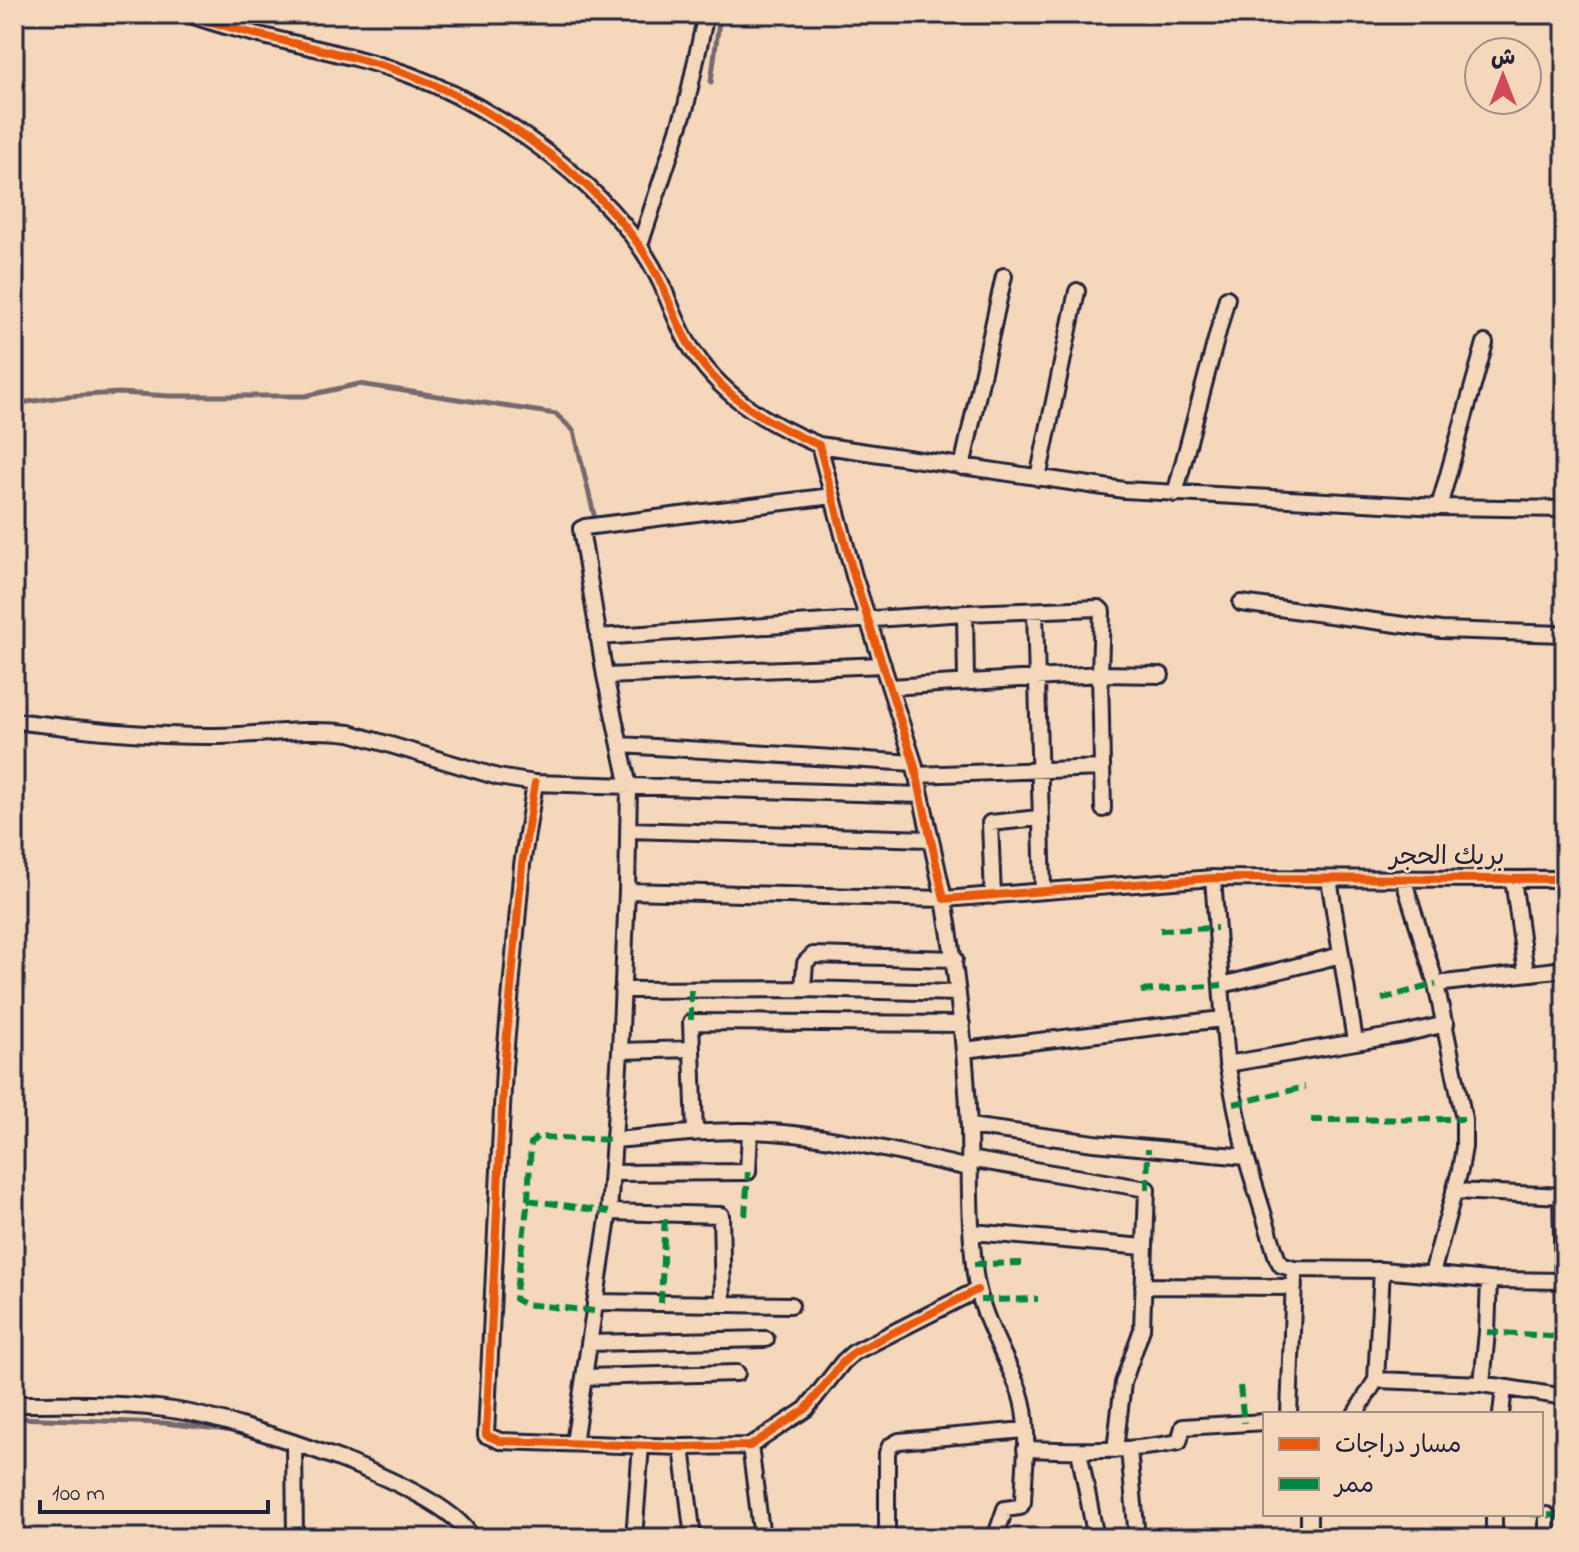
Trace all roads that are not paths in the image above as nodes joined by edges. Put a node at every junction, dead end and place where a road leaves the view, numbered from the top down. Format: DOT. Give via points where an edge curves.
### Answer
graph roads {
  1 [pos="188,14"];
  2 [pos="706,14"];
  3 [pos="640,245"];
  4 [pos="1004,276"];
  5 [pos="1077,291"];
  6 [pos="1227,298"];
  7 [pos="1485,343"];
  8 [pos="819,445"];
  9 [pos="962,467"];
  10 [pos="1038,478"];
  11 [pos="1175,494"];
  12 [pos="832,496"];
  13 [pos="1439,507"];
  14 [pos="1565,509"];
  15 [pos="1241,603"];
  16 [pos="1035,611"];
  17 [pos="965,613"];
  18 [pos="870,620"];
  19 [pos="1565,634"];
  20 [pos="598,637"];
  21 [pos="883,665"];
  22 [pos="1100,674"];
  23 [pos="1161,675"];
  24 [pos="605,676"];
  25 [pos="1035,679"];
  26 [pos="966,682"];
  27 [pos="890,687"];
  28 [pos="14,721"];
  29 [pos="621,745"];
  30 [pos="1102,768"];
  31 [pos="915,769"];
  32 [pos="1038,771"];
  33 [pos="535,783"];
  34 [pos="629,787"];
  35 [pos="921,795"];
  36 [pos="1103,809"];
  37 [pos="1039,818"];
  38 [pos="628,830"];
  39 [pos="930,839"];
  40 [pos="1213,878"];
  41 [pos="1403,878"];
  42 [pos="1329,879"];
  43 [pos="1513,879"];
  44 [pos="1565,879"];
  45 [pos="627,891"];
  46 [pos="1043,891"];
  47 [pos="993,896"];
  48 [pos="944,899"];
  49 [pos="1341,955"];
  50 [pos="955,959"];
  51 [pos="1565,969"];
  52 [pos="1526,973"];
  53 [pos="1436,984"];
  54 [pos="1222,985"];
  55 [pos="803,989"];
  56 [pos="622,990"];
  57 [pos="958,993"];
  58 [pos="1222,1019"];
  59 [pos="962,1024"];
  60 [pos="1446,1024"];
  61 [pos="1355,1041"];
  62 [pos="692,1049"];
  63 [pos="964,1050"];
  64 [pos="620,1051"];
  65 [pos="1227,1064"];
  66 [pos="969,1126"];
  67 [pos="750,1131"];
  68 [pos="695,1133"];
  69 [pos="614,1140"];
  70 [pos="1246,1157"];
  71 [pos="969,1164"];
  72 [pos="612,1173"];
  73 [pos="1454,1191"];
  74 [pos="1563,1196"];
  75 [pos="609,1212"];
  76 [pos="972,1232"];
  77 [pos="1144,1247"];
  78 [pos="1294,1269"];
  79 [pos="1382,1270"];
  80 [pos="1432,1274"];
  81 [pos="1489,1280"];
  82 [pos="1564,1281"];
  83 [pos="1143,1286"];
  84 [pos="1294,1287"];
  85 [pos="977,1290"];
  86 [pos="595,1302"];
  87 [pos="723,1303"];
  88 [pos="791,1305"];
  89 [pos="766,1339"];
  90 [pos="589,1343"];
  91 [pos="737,1373"];
  92 [pos="584,1377"];
  93 [pos="1376,1380"];
  94 [pos="1482,1384"];
  95 [pos="1504,1388"];
  96 [pos="1565,1397"];
  97 [pos="14,1404"];
  98 [pos="1289,1412"];
  99 [pos="1356,1412"];
  100 [pos="1501,1412"];
  101 [pos="1263,1422"];
  102 [pos="1025,1430"];
  103 [pos="294,1443"];
  104 [pos="574,1443"];
  105 [pos="641,1445"];
  106 [pos="750,1446"];
  107 [pos="682,1447"];
  108 [pos="1025,1449"];
  109 [pos="1122,1449"];
  110 [pos="1079,1451"];
  111 [pos="1547,1515"];
  112 [pos="1309,1516"];
  113 [pos="1494,1516"];
  114 [pos="295,1538"];
  115 [pos="472,1538"];
  116 [pos="634,1538"];
  117 [pos="693,1538"];
  118 [pos="762,1538"];
  119 [pos="887,1538"];
  120 [pos="903,1538"];
  121 [pos="995,1538"];
  122 [pos="1096,1538"];
  123 [pos="1137,1538"];
  124 [pos="1309,1538"];
  125 [pos="1494,1538"];
  126 [pos="1547,1538"];
  1 -- 3 [label="street" via="407,74 453,93 567,170"];
  2 -- 3 [label="street" via="686,106"];
  3 -- 8 [label="street" via="688,343 707,369 743,406"];
  4 -- 9 [label="street"];
  5 -- 10 [label="street"];
  6 -- 11 [label="street"];
  7 -- 13 [label="street"];
  8 -- 9 [label="street"];
  8 -- 12 [label="street"];
  9 -- 10 [label="street"];
  10 -- 11 [label="street"];
  11 -- 13 [label="street"];
  12 -- 18 [label="street"];
  12 -- 20 [label="street" via="585,527 580,534"];
  13 -- 14 [label="street"];
  15 -- 19 [label="street" via="1441,630"];
  16 -- 17 [label="street"];
  16 -- 22 [label="street" via="1102,609"];
  16 -- 25 [label="street"];
  17 -- 18 [label="street"];
  17 -- 26 [label="street"];
  18 -- 20 [label="street"];
  18 -- 21 [label="street"];
  20 -- 24 [label="street"];
  21 -- 24 [label="street"];
  21 -- 27 [label="street"];
  22 -- 23 [label="street"];
  22 -- 25 [label="street"];
  22 -- 30 [label="street"];
  24 -- 29 [label="street"];
  25 -- 26 [label="street"];
  25 -- 32 [label="street"];
  26 -- 27 [label="street"];
  27 -- 31 [label="street"];
  28 -- 33 [label="street" via="165,735 338,732"];
  29 -- 31 [label="street"];
  29 -- 34 [label="street"];
  30 -- 32 [label="street"];
  30 -- 36 [label="street"];
  31 -- 32 [label="street"];
  31 -- 35 [label="street"];
  32 -- 37 [label="street"];
  33 -- 34 [label="street"];
  33 -- 104 [label="street" via="522,865 504,1068 485,1431 500,1441"];
  34 -- 35 [label="street"];
  34 -- 38 [label="street"];
  35 -- 39 [label="street"];
  37 -- 46 [label="street"];
  37 -- 47 [label="street" via="990,823"];
  38 -- 39 [label="street"];
  38 -- 45 [label="street"];
  39 -- 48 [label="street"];
  40 -- 42 [label="street, بريك الحجر"];
  40 -- 46 [label="street, بريك الحجر"];
  40 -- 54 [label="street"];
  41 -- 42 [label="street, بريك الحجر"];
  41 -- 43 [label="street, بريك الحجر"];
  41 -- 53 [label="street"];
  42 -- 49 [label="street"];
  43 -- 44 [label="street, بريك الحجر"];
  43 -- 52 [label="street"];
  45 -- 48 [label="street, بريك الحجر"];
  45 -- 56 [label="street"];
  46 -- 47 [label="street, بريك الحجر"];
  47 -- 48 [label="street, بريك الحجر"];
  48 -- 50 [label="street"];
  49 -- 54 [label="street"];
  49 -- 61 [label="street"];
  50 -- 55 [label="street" via="813,955 805,963"];
  50 -- 57 [label="street"];
  51 -- 52 [label="street"];
  52 -- 53 [label="street"];
  53 -- 60 [label="street"];
  54 -- 58 [label="street"];
  55 -- 56 [label="street"];
  55 -- 57 [label="street"];
  56 -- 64 [label="street"];
  57 -- 59 [label="street"];
  58 -- 63 [label="street"];
  58 -- 65 [label="street"];
  59 -- 62 [label="street" via="691,1022"];
  59 -- 63 [label="street"];
  60 -- 61 [label="street"];
  60 -- 73 [label="street" via="1464,1119"];
  61 -- 65 [label="street"];
  62 -- 64 [label="street"];
  62 -- 68 [label="street"];
  63 -- 66 [label="street"];
  64 -- 69 [label="street"];
  65 -- 70 [label="street"];
  66 -- 70 [label="street"];
  66 -- 71 [label="street"];
  67 -- 68 [label="street"];
  67 -- 71 [label="street"];
  67 -- 72 [label="street" via="748,1172"];
  68 -- 69 [label="street"];
  69 -- 72 [label="street"];
  70 -- 78 [label="street" via="1277,1258"];
  71 -- 76 [label="street"];
  71 -- 77 [label="street" via="1147,1189"];
  72 -- 75 [label="street"];
  73 -- 74 [label="street"];
  73 -- 80 [label="street"];
  74 -- 82 [label="street"];
  75 -- 86 [label="street"];
  75 -- 87 [label="street" via="721,1215"];
  76 -- 77 [label="street"];
  76 -- 85 [label="street"];
  77 -- 83 [label="street"];
  78 -- 79 [label="street"];
  78 -- 84 [label="street"];
  79 -- 80 [label="street"];
  79 -- 93 [label="street"];
  80 -- 81 [label="street"];
  81 -- 82 [label="street"];
  81 -- 94 [label="street"];
  83 -- 84 [label="street"];
  83 -- 109 [label="street" via="1142,1329 1123,1383"];
  84 -- 98 [label="street"];
  85 -- 102 [label="street" via="1020,1393"];
  85 -- 106 [label="street" via="853,1353 806,1409"];
  86 -- 87 [label="street"];
  86 -- 90 [label="street"];
  87 -- 88 [label="street"];
  89 -- 90 [label="street"];
  90 -- 92 [label="street"];
  91 -- 92 [label="street"];
  92 -- 104 [label="street"];
  93 -- 94 [label="street"];
  93 -- 99 [label="street"];
  94 -- 95 [label="street"];
  95 -- 96 [label="street"];
  95 -- 100 [label="street"];
  97 -- 103 [label="street" via="180,1411"];
  101 -- 109 [label="street" via="1183,1427 1179,1442"];
  102 -- 108 [label="street"];
  102 -- 119 [label="street" via="914,1439 890,1446"];
  103 -- 114 [label="street"];
  103 -- 115 [label="street" via="404,1486 446,1513"];
  104 -- 105 [label="street"];
  105 -- 107 [label="street"];
  105 -- 116 [label="street"];
  106 -- 107 [label="street"];
  106 -- 118 [label="street"];
  107 -- 117 [label="street"];
  108 -- 110 [label="street"];
  108 -- 121 [label="street" via="1023,1504 1006,1508"];
  109 -- 110 [label="street"];
  109 -- 123 [label="street"];
  110 -- 122 [label="street"];
  111 -- 126 [label="street"];
  112 -- 124 [label="street"];
  113 -- 125 [label="street"];
  119 -- 120 [label="street"];
}
